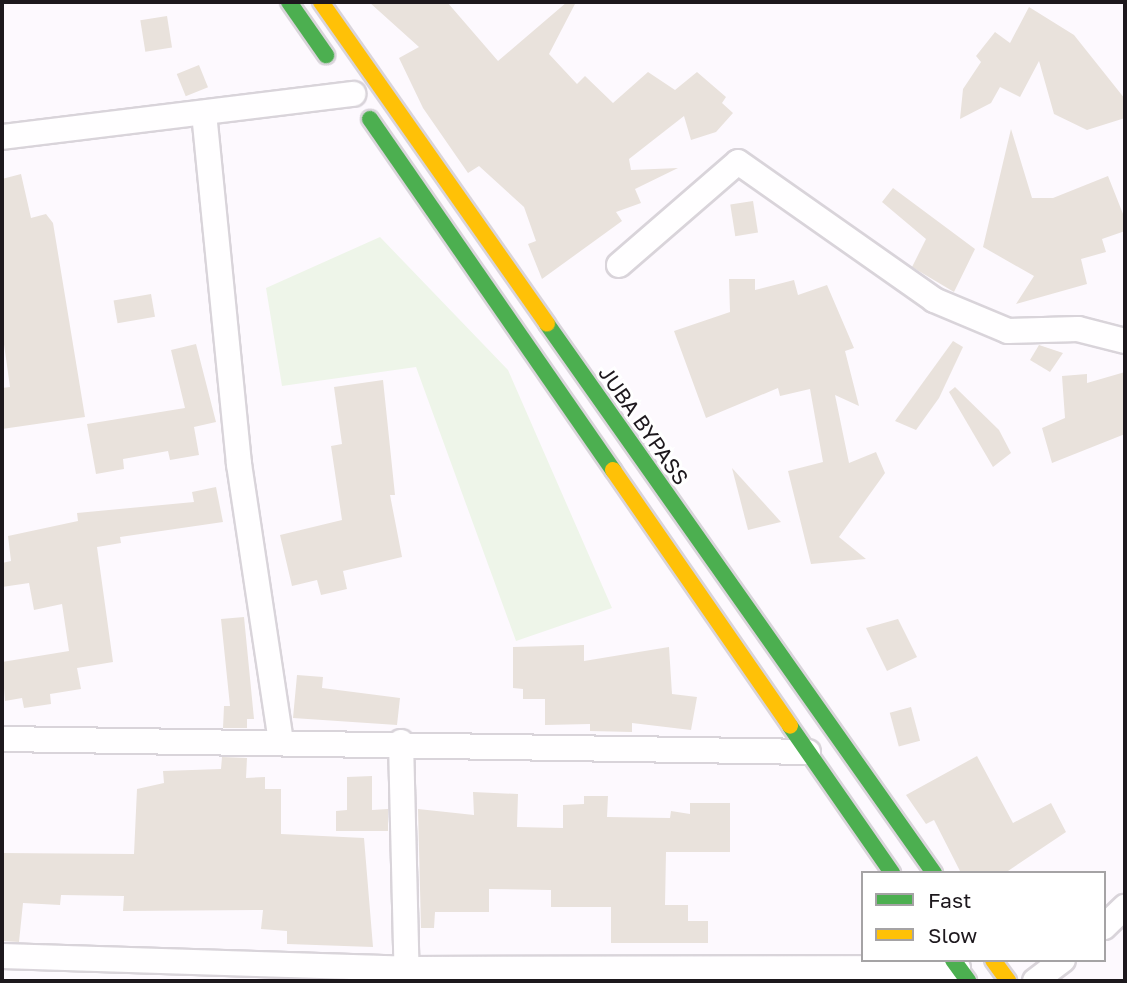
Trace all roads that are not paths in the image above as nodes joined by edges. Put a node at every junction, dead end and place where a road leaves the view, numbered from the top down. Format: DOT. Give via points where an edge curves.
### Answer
graph roads {
  1 [pos="289,2"];
  2 [pos="321,2"];
  3 [pos="353,94"];
  4 [pos="204,113"];
  5 [pos="2,137"];
  6 [pos="619,265"];
  7 [pos="1125,341"];
  8 [pos="2,739"];
  9 [pos="281,742"];
  10 [pos="401,742"];
  11 [pos="808,752"];
  12 [pos="891,871"];
  13 [pos="933,871"];
  14 [pos="1125,907"];
  15 [pos="1106,925"];
  16 [pos="2,956"];
  17 [pos="994,962"];
  18 [pos="1060,962"];
  19 [pos="960,970"];
  20 [pos="407,975"];
  21 [pos="1008,981"];
  22 [pos="1035,981"];
  1 -- 3 [label="main road"];
  2 -- 13 [label="main road, JUBA BYPASS"];
  3 -- 4 [label="street"];
  3 -- 11 [label="main road"];
  4 -- 5 [label="street"];
  4 -- 9 [label="street" via="239,464"];
  6 -- 7 [label="street" via="738,162 934,300 1008,331 1078,329"];
  8 -- 9 [label="street"];
  9 -- 10 [label="street"];
  10 -- 11 [label="street"];
  10 -- 20 [label="street"];
  11 -- 12 [label="main road"];
  14 -- 15 [label="street"];
  16 -- 20 [label="street"];
  17 -- 21 [label="main road"];
  18 -- 22 [label="street"];
  19 -- 20 [label="street"];
}
